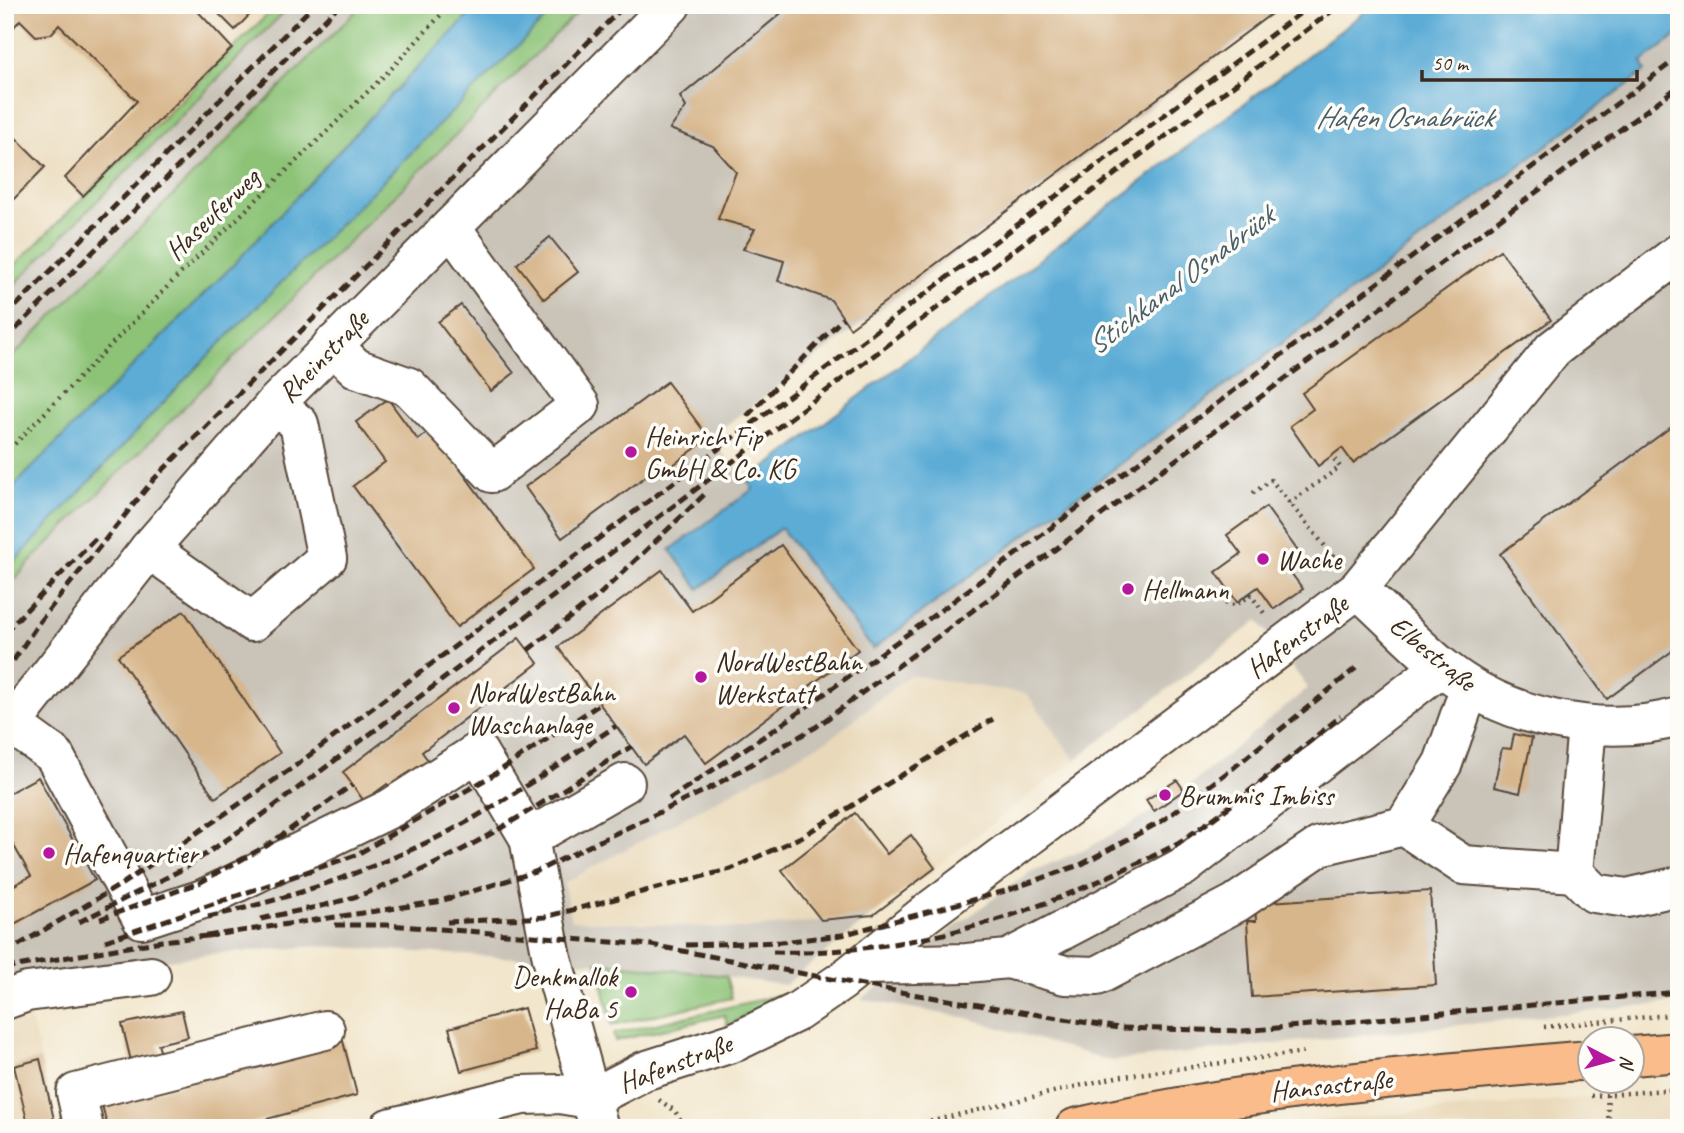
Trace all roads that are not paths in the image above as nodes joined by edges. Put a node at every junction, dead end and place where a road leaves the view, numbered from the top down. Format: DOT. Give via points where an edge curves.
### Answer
graph roads {
  1 [pos="671,5"];
  2 [pos="451,227"];
  3 [pos="1679,253"];
  4 [pos="332,345"];
  5 [pos="275,404"];
  6 [pos="149,549"];
  7 [pos="1358,589"];
  8 [pos="1456,677"];
  9 [pos="1679,717"];
  10 [pos="1587,725"];
  11 [pos="8,728"];
  12 [pos="625,783"];
  13 [pos="1404,826"];
  14 [pos="529,838"];
  15 [pos="1574,873"];
  16 [pos="1679,886"];
  17 [pos="1008,959"];
  18 [pos="863,965"];
  19 [pos="151,976"];
  20 [pos="5,1000"];
  21 [pos="325,1030"];
  22 [pos="1679,1052"];
  23 [pos="1646,1055"];
  24 [pos="1576,1061"];
  25 [pos="595,1113"];
  26 [pos="84,1128"];
  27 [pos="389,1128"];
  28 [pos="1075,1128"];
  1 -- 2 [label="street, Rheinstraße" via="531,167"];
  2 -- 4 [label="street, Rheinstraße"];
  2 -- 4 [label="street" via="580,405 492,473 409,387 356,368"];
  3 -- 7 [label="street, Hafenstraße" via="1553,349"];
  4 -- 5 [label="street, Rheinstraße"];
  5 -- 6 [label="street, Rheinstraße"];
  5 -- 6 [label="street" via="299,424 327,558 252,622"];
  6 -- 11 [label="street, Rheinstraße"];
  7 -- 8 [label="street, Elbestraße"];
  7 -- 18 [label="street, Hafenstraße" via="1285,629"];
  8 -- 10 [label="street, Elbestraße" via="1523,712"];
  8 -- 13 [label="street" via="1443,763"];
  8 -- 17 [label="street" via="1183,867"];
  9 -- 10 [label="street, Elbestraße" via="1652,725"];
  10 -- 15 [label="street"];
  11 -- 14 [label="street" via="54,755 142,919 203,899 391,808 478,752"];
  12 -- 14 [label="street"];
  13 -- 15 [label="street" via="1463,865"];
  13 -- 17 [label="street" via="1320,846 1236,903 1097,976 1065,975"];
  14 -- 25 [label="street" via="552,958"];
  15 -- 16 [label="street" via="1594,893 1628,898"];
  17 -- 18 [label="street"];
  18 -- 25 [label="street, Hafenstraße" via="797,1012 735,1042 644,1071"];
  19 -- 20 [label="street" via="27,992"];
  21 -- 26 [label="street" via="76,1093"];
  22 -- 23 [label="main road"];
  24 -- 28 [label="main road, Hansastraße" via="1319,1084"];
  25 -- 27 [label="street, Hafenstraße" via="559,1094 522,1095"];
}
